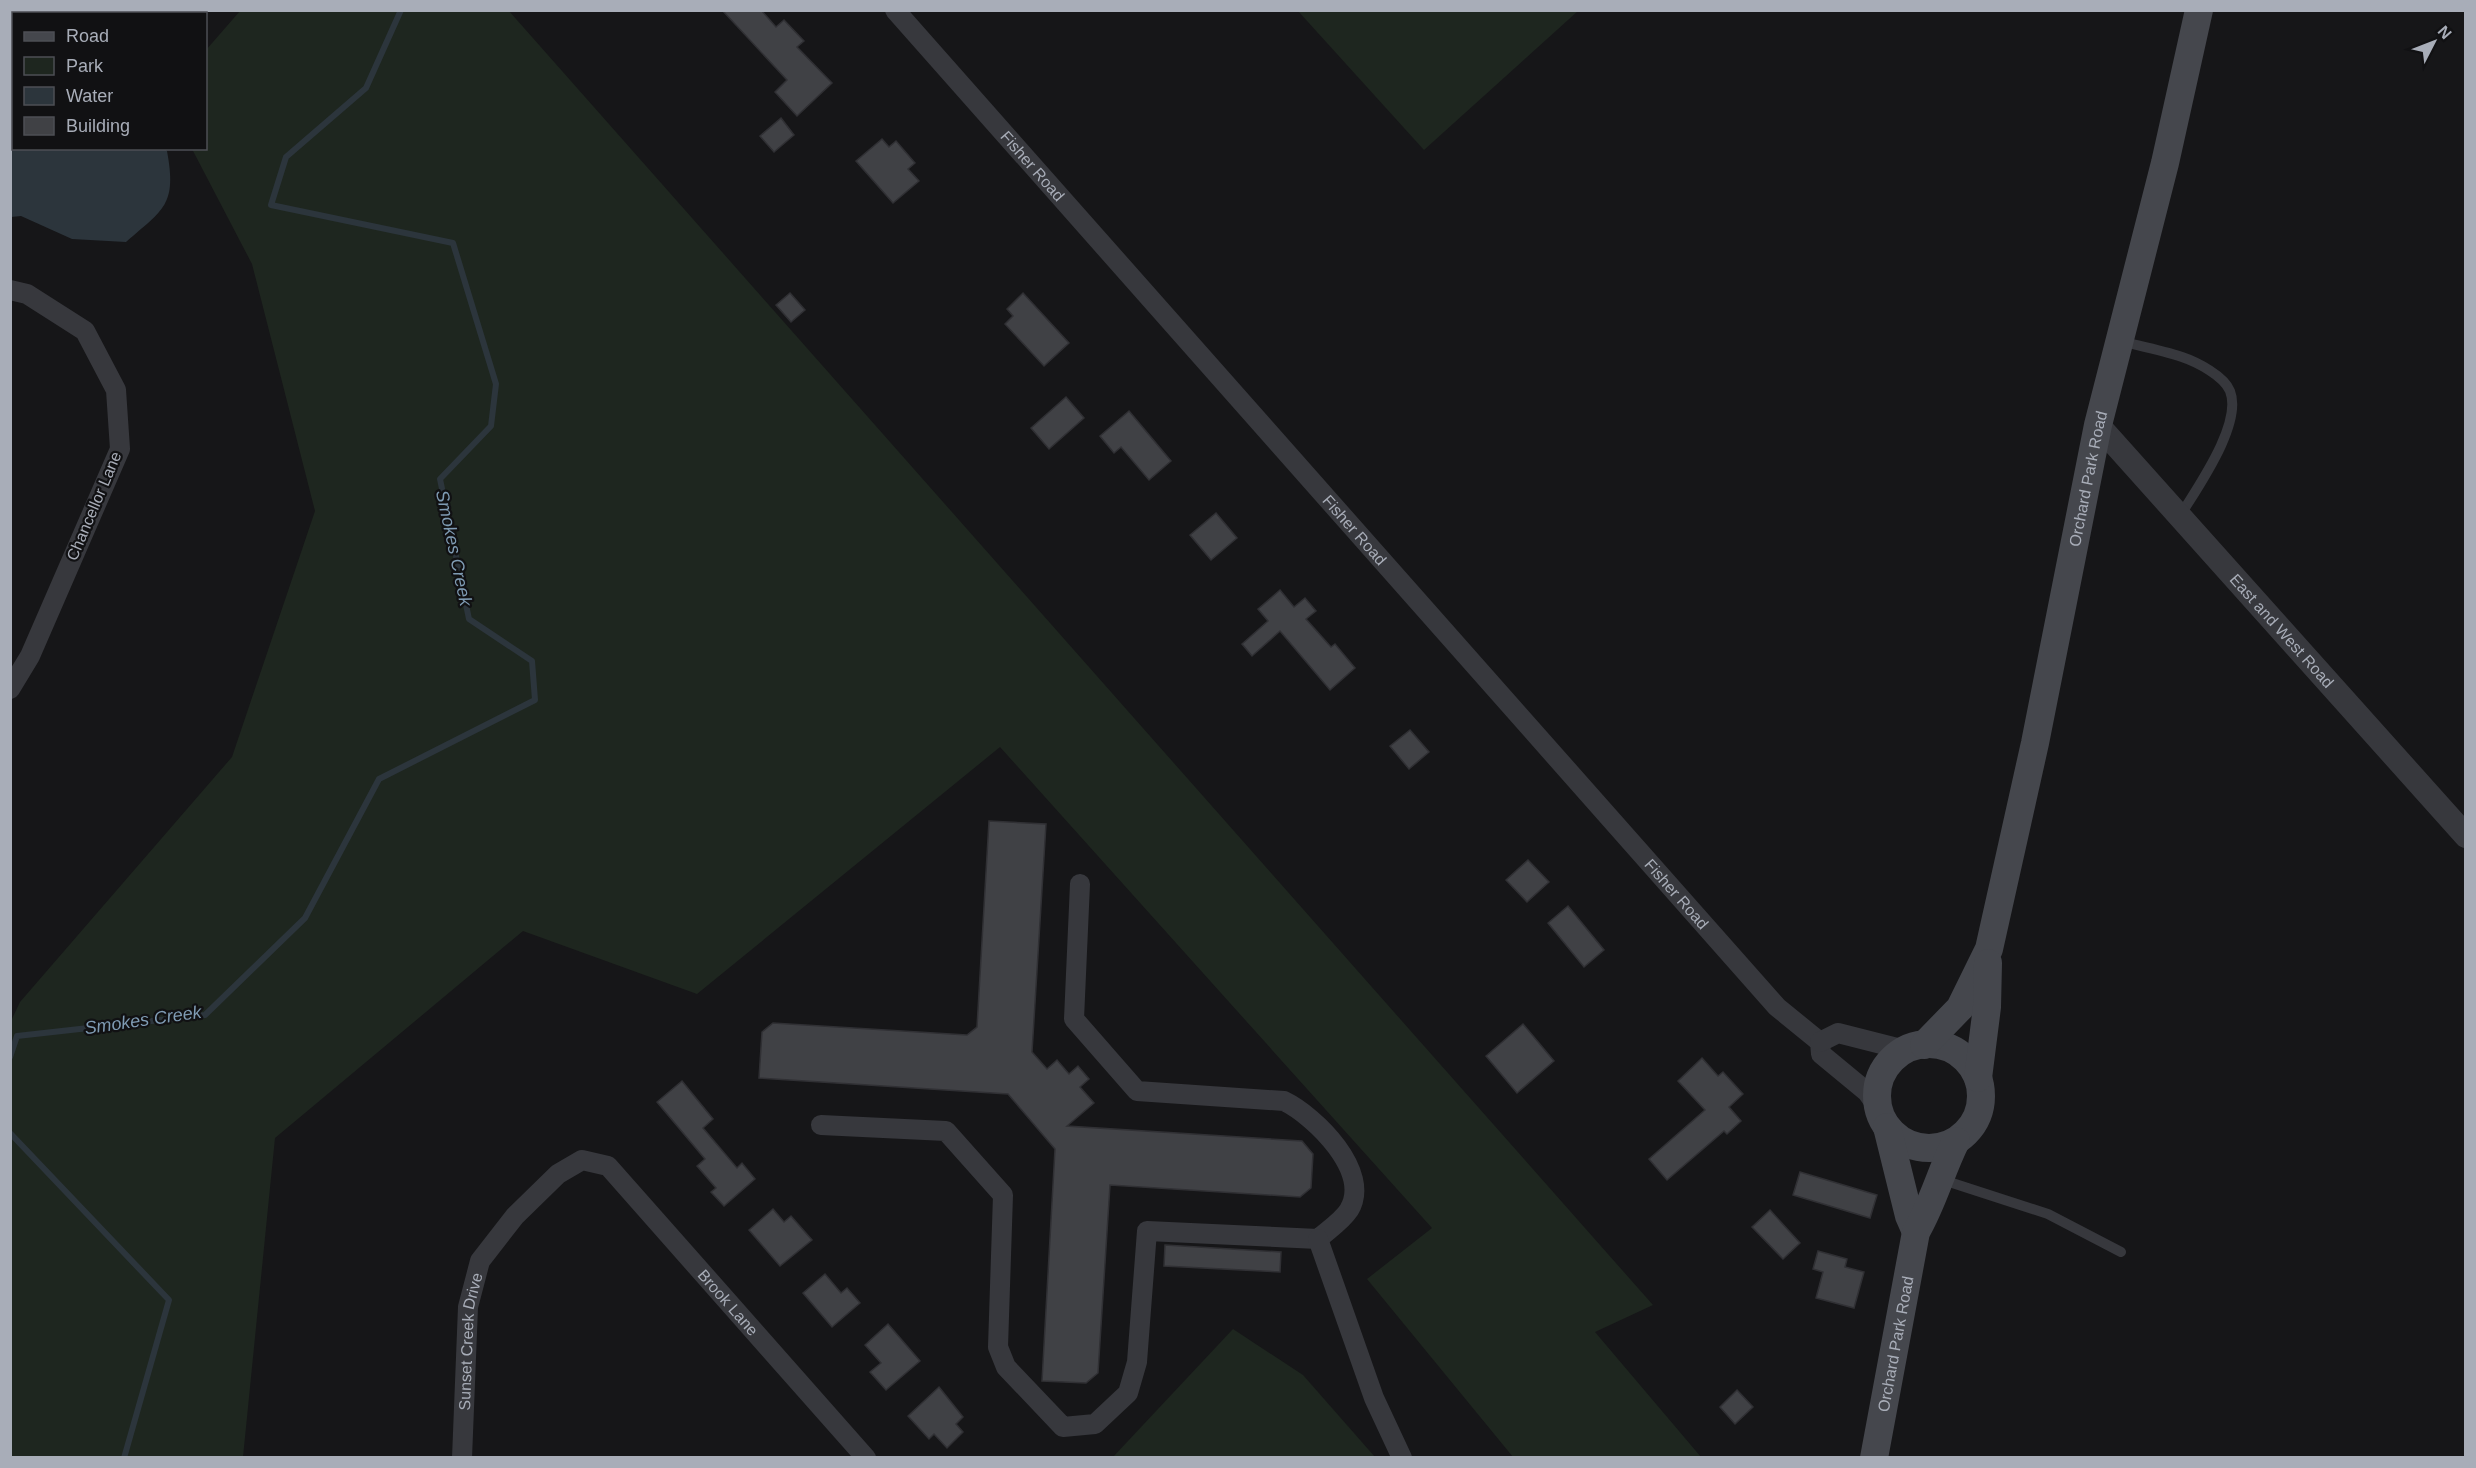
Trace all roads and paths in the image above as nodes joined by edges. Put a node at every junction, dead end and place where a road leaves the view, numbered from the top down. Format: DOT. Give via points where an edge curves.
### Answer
graph roads {
  1 [pos="895,10"];
  2 [pos="2199,10"];
  3 [pos="10,290"];
  4 [pos="2120,341"];
  5 [pos="2098,425"];
  6 [pos="2180,516"];
  7 [pos="10,689"];
  8 [pos="2466,836"];
  9 [pos="1080,884"];
  10 [pos="1989,949"];
  11 [pos="1820,1042"];
  12 [pos="1914,1047"];
  13 [pos="1978,1078"];
  14 [pos="1883,1118"];
  15 [pos="821,1125"];
  16 [pos="1956,1141"];
  17 [pos="582,1160"];
  18 [pos="1940,1178"];
  19 [pos="1916,1232"];
  20 [pos="1318,1239"];
  21 [pos="2121,1252"];
  22 [pos="462,1458"];
  23 [pos="866,1458"];
  24 [pos="1402,1458"];
  25 [pos="1874,1458"];
  1 -- 11 [label="street, Fisher Road" via="1777,1007"];
  2 -- 4 [label="main road, Orchard Park Road"];
  3 -- 7 [label="street, Chancellor Lane" via="27,294 85,331 116,390 120,448 30,656"];
  4 -- 5 [label="main road, Orchard Park Road"];
  4 -- 6 [label="lane" via="2183,357 2213,373 2230,390 2233,413"];
  5 -- 6 [label="street, East and West Road"];
  5 -- 10 [label="main road, Orchard Park Road" via="2035,743"];
  6 -- 8 [label="street, East and West Road"];
  9 -- 20 [label="street" via="1074,1019 1137,1091 1284,1101 1303,1110 1340,1150 1353,1177 1349,1210"];
  10 -- 12 [label="main road, Orchard Park Road" via="1960,1008"];
  10 -- 13 [label="main road, Orchard Park Road"];
  11 -- 12 [label="street" via="1838,1034"];
  11 -- 14 [label="street, Fisher Road" via="1821,1054 1867,1092"];
  12 -- 13 [label="main road" via="1944,1046 1959,1053"];
  12 -- 14 [label="main road" via="1895,1056 1884,1069 1878,1085"];
  13 -- 16 [label="main road" via="1978,1115"];
  14 -- 16 [label="main road" via="1906,1143 1940,1148"];
  14 -- 19 [label="main road"];
  15 -- 20 [label="street" via="946,1131 1003,1195 998,1347 1006,1367 1063,1427 1095,1424 1128,1393 1137,1362 1147,1231"];
  16 -- 18 [label="main road, Orchard Park Road"];
  17 -- 22 [label="street, Sunset Creek Drive" via="558,1174 480,1261 468,1307"];
  17 -- 23 [label="street, Brook Lane" via="608,1166"];
  18 -- 19 [label="main road, Orchard Park Road"];
  18 -- 21 [label="lane" via="2048,1214"];
  19 -- 25 [label="main road, Orchard Park Road"];
  20 -- 24 [label="street" via="1374,1398"];
}
